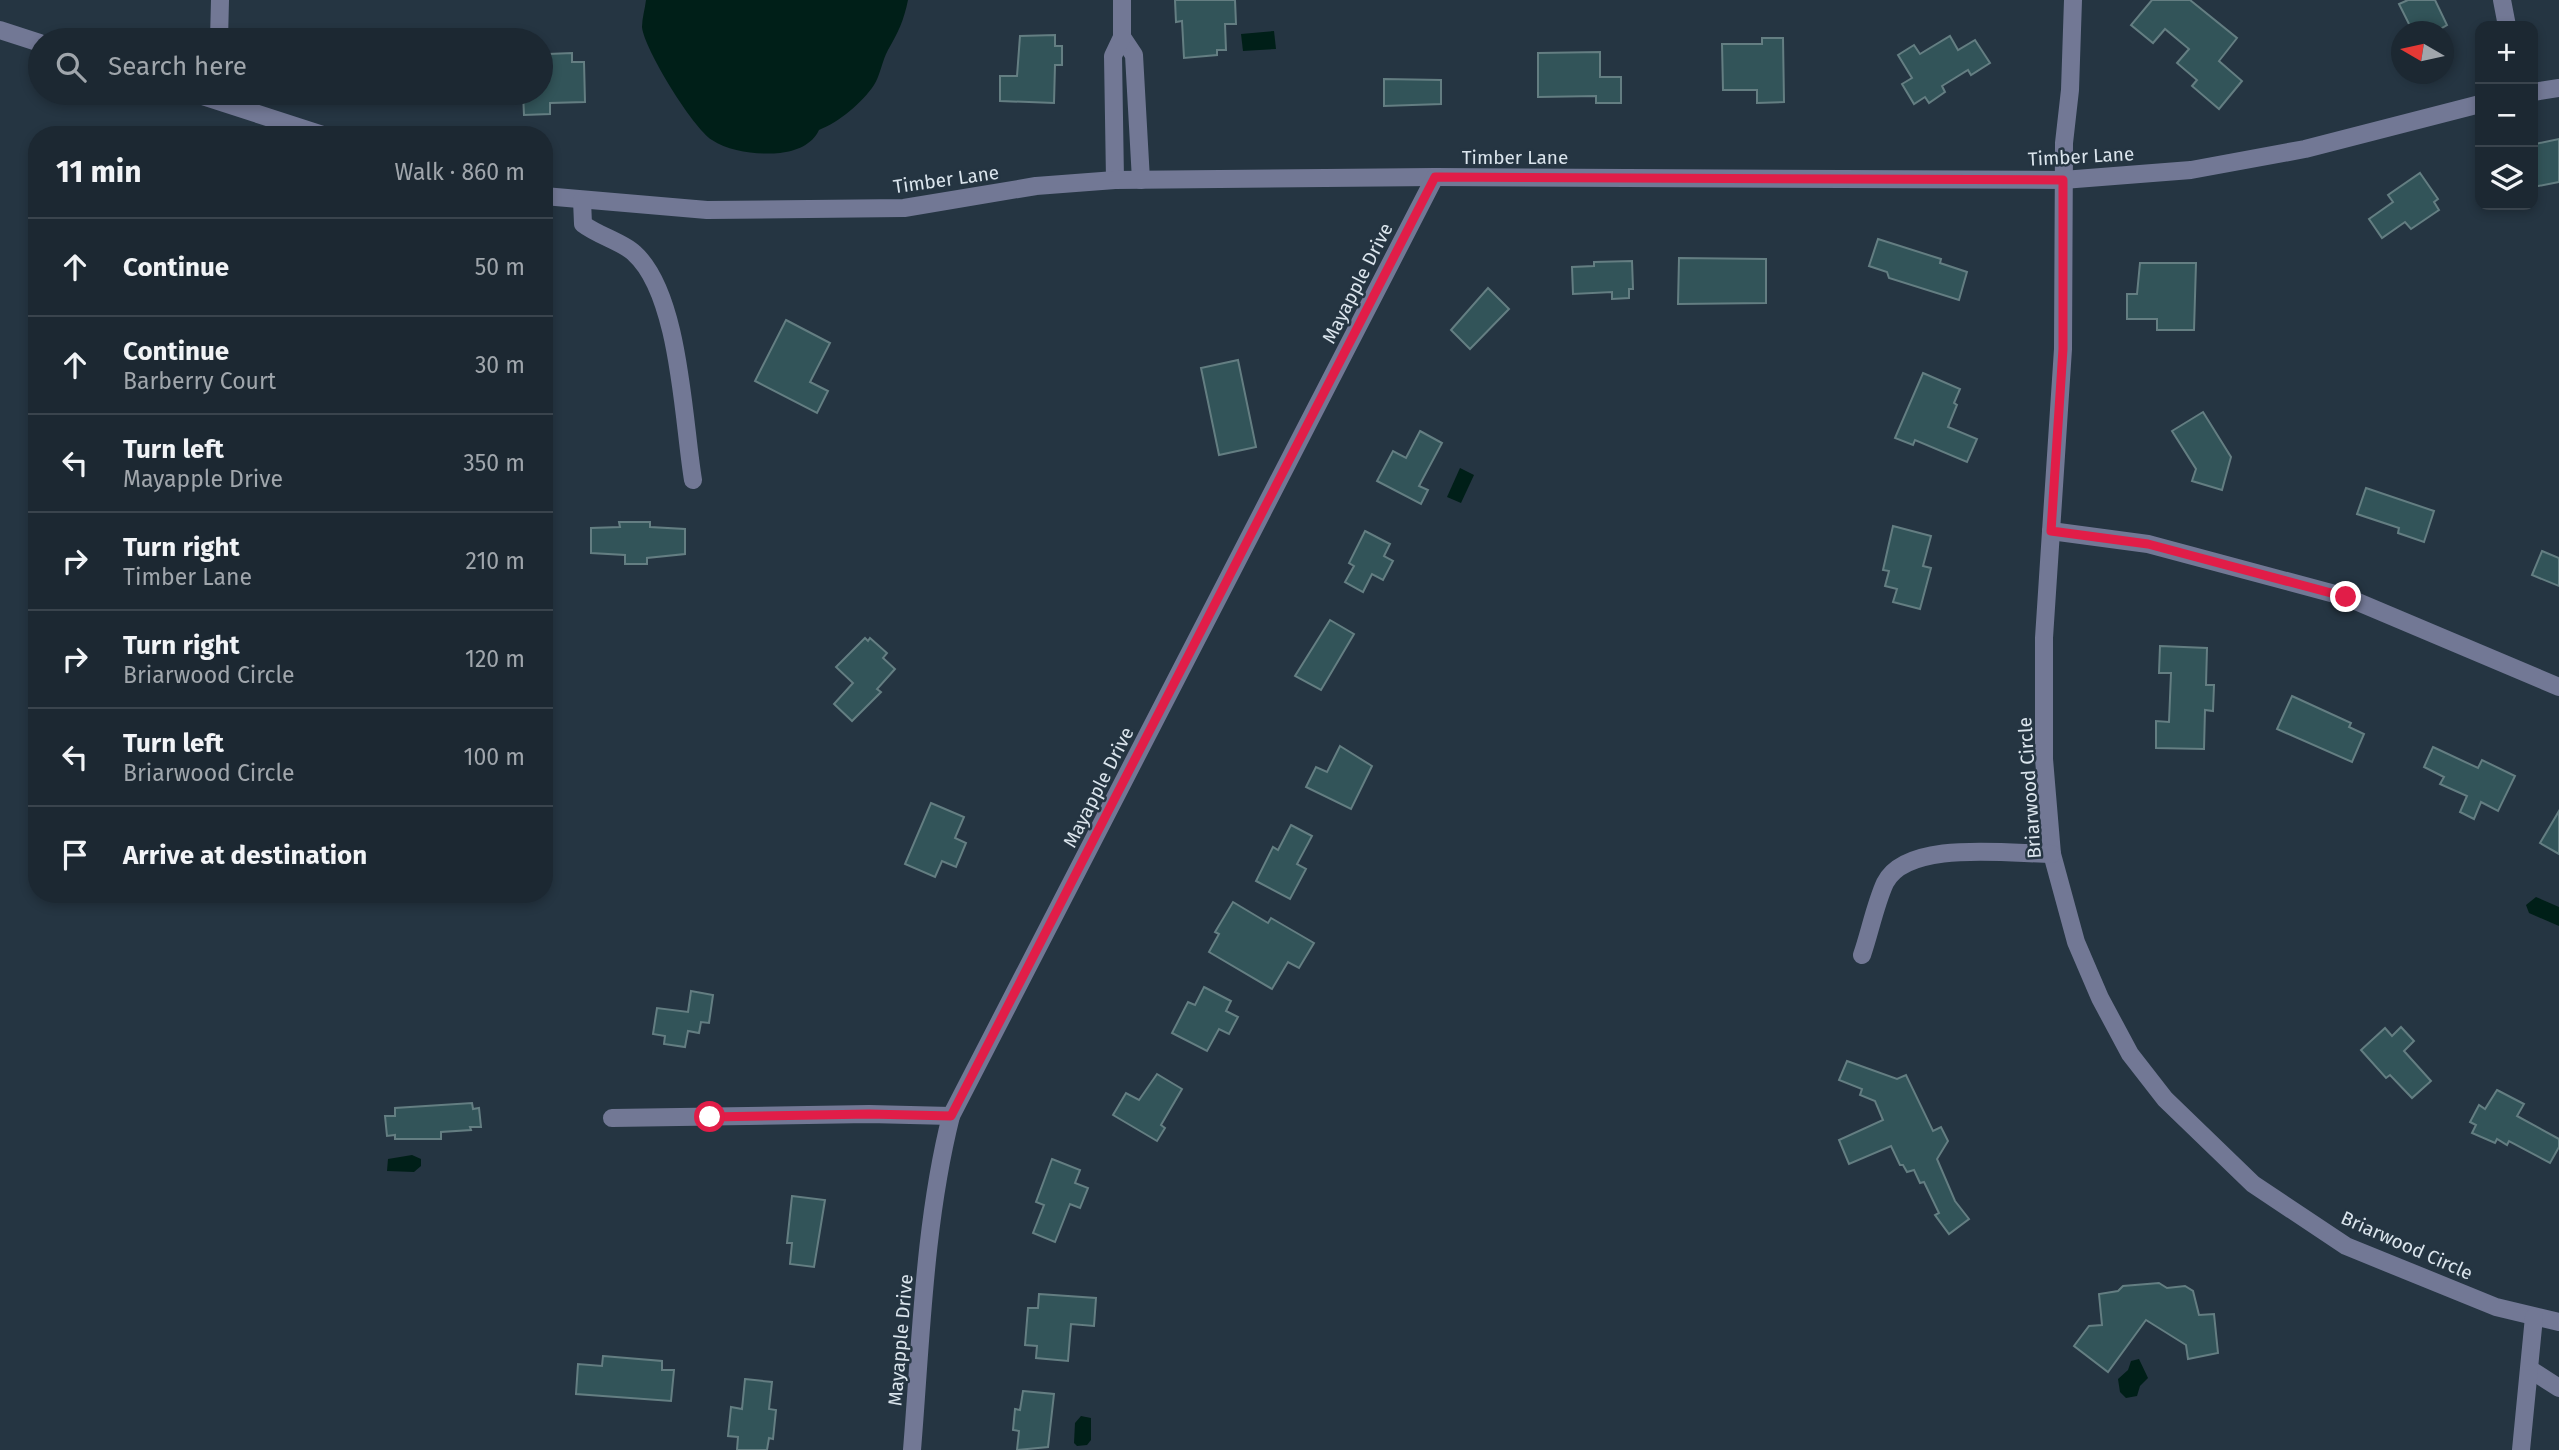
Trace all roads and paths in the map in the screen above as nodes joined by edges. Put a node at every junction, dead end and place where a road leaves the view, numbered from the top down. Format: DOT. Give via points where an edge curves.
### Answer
graph roads {
  1 [pos="220,0"];
  2 [pos="1122,0"];
  3 [pos="2073,0"];
  4 [pos="2502,0"];
  5 [pos="2506,21"];
  6 [pos="219,28"];
  7 [pos="0,30"];
  8 [pos="1122,37"];
  9 [pos="28,39"];
  10 [pos="2559,88"];
  11 [pos="2538,91"];
  12 [pos="240,105"];
  13 [pos="2475,105"];
  14 [pos="298,126"];
  15 [pos="1435,177"];
  16 [pos="1115,180"];
  17 [pos="1141,180"];
  18 [pos="2063,180"];
  19 [pos="553,197"];
  20 [pos="582,200"];
  21 [pos="693,480"];
  22 [pos="2051,531"];
  23 [pos="2559,687"];
  24 [pos="2052,854"];
  25 [pos="1863,955"];
  26 [pos="951,1116"];
  27 [pos="612,1118"];
  28 [pos="2534,1317"];
  29 [pos="2559,1322"];
  30 [pos="2531,1370"];
  31 [pos="2559,1388"];
  32 [pos="912,1450"];
  33 [pos="2521,1450"];
  1 -- 6 [label="street"];
  2 -- 8 [label="street"];
  3 -- 18 [label="street, Briarwood Circle"];
  4 -- 5 [label="street"];
  7 -- 9 [label="street"];
  8 -- 16 [label="street" via="1113,56"];
  8 -- 17 [label="street" via="1134,55"];
  10 -- 11 [label="street"];
  12 -- 14 [label="street"];
  13 -- 18 [label="street, Timber Lane" via="2305,149 2191,170"];
  15 -- 17 [label="street, Timber Lane"];
  15 -- 18 [label="street, Timber Lane"];
  15 -- 26 [label="street, Mayapple Drive"];
  16 -- 17 [label="street, Timber Lane"];
  16 -- 20 [label="street, Timber Lane" via="1036,186 904,208 707,209"];
  18 -- 22 [label="street, Briarwood Circle" via="2063,349"];
  19 -- 20 [label="street, Timber Lane"];
  20 -- 21 [label="street" via="583,224 634,252 667,310"];
  22 -- 23 [label="street" via="2148,544 2346,597"];
  22 -- 24 [label="street, Briarwood Circle" via="2044,638 2044,759"];
  24 -- 25 [label="street" via="1935,853 1904,863 1886,881"];
  24 -- 28 [label="street, Briarwood Circle" via="2076,942 2100,999 2130,1054 2211,1147 2277,1203 2346,1246 2496,1307"];
  26 -- 27 [label="street"];
  26 -- 32 [label="street, Mayapple Drive" via="925,1291"];
  28 -- 29 [label="street, Briarwood Circle"];
  28 -- 30 [label="street"];
  30 -- 31 [label="street"];
  30 -- 33 [label="street"];
}
